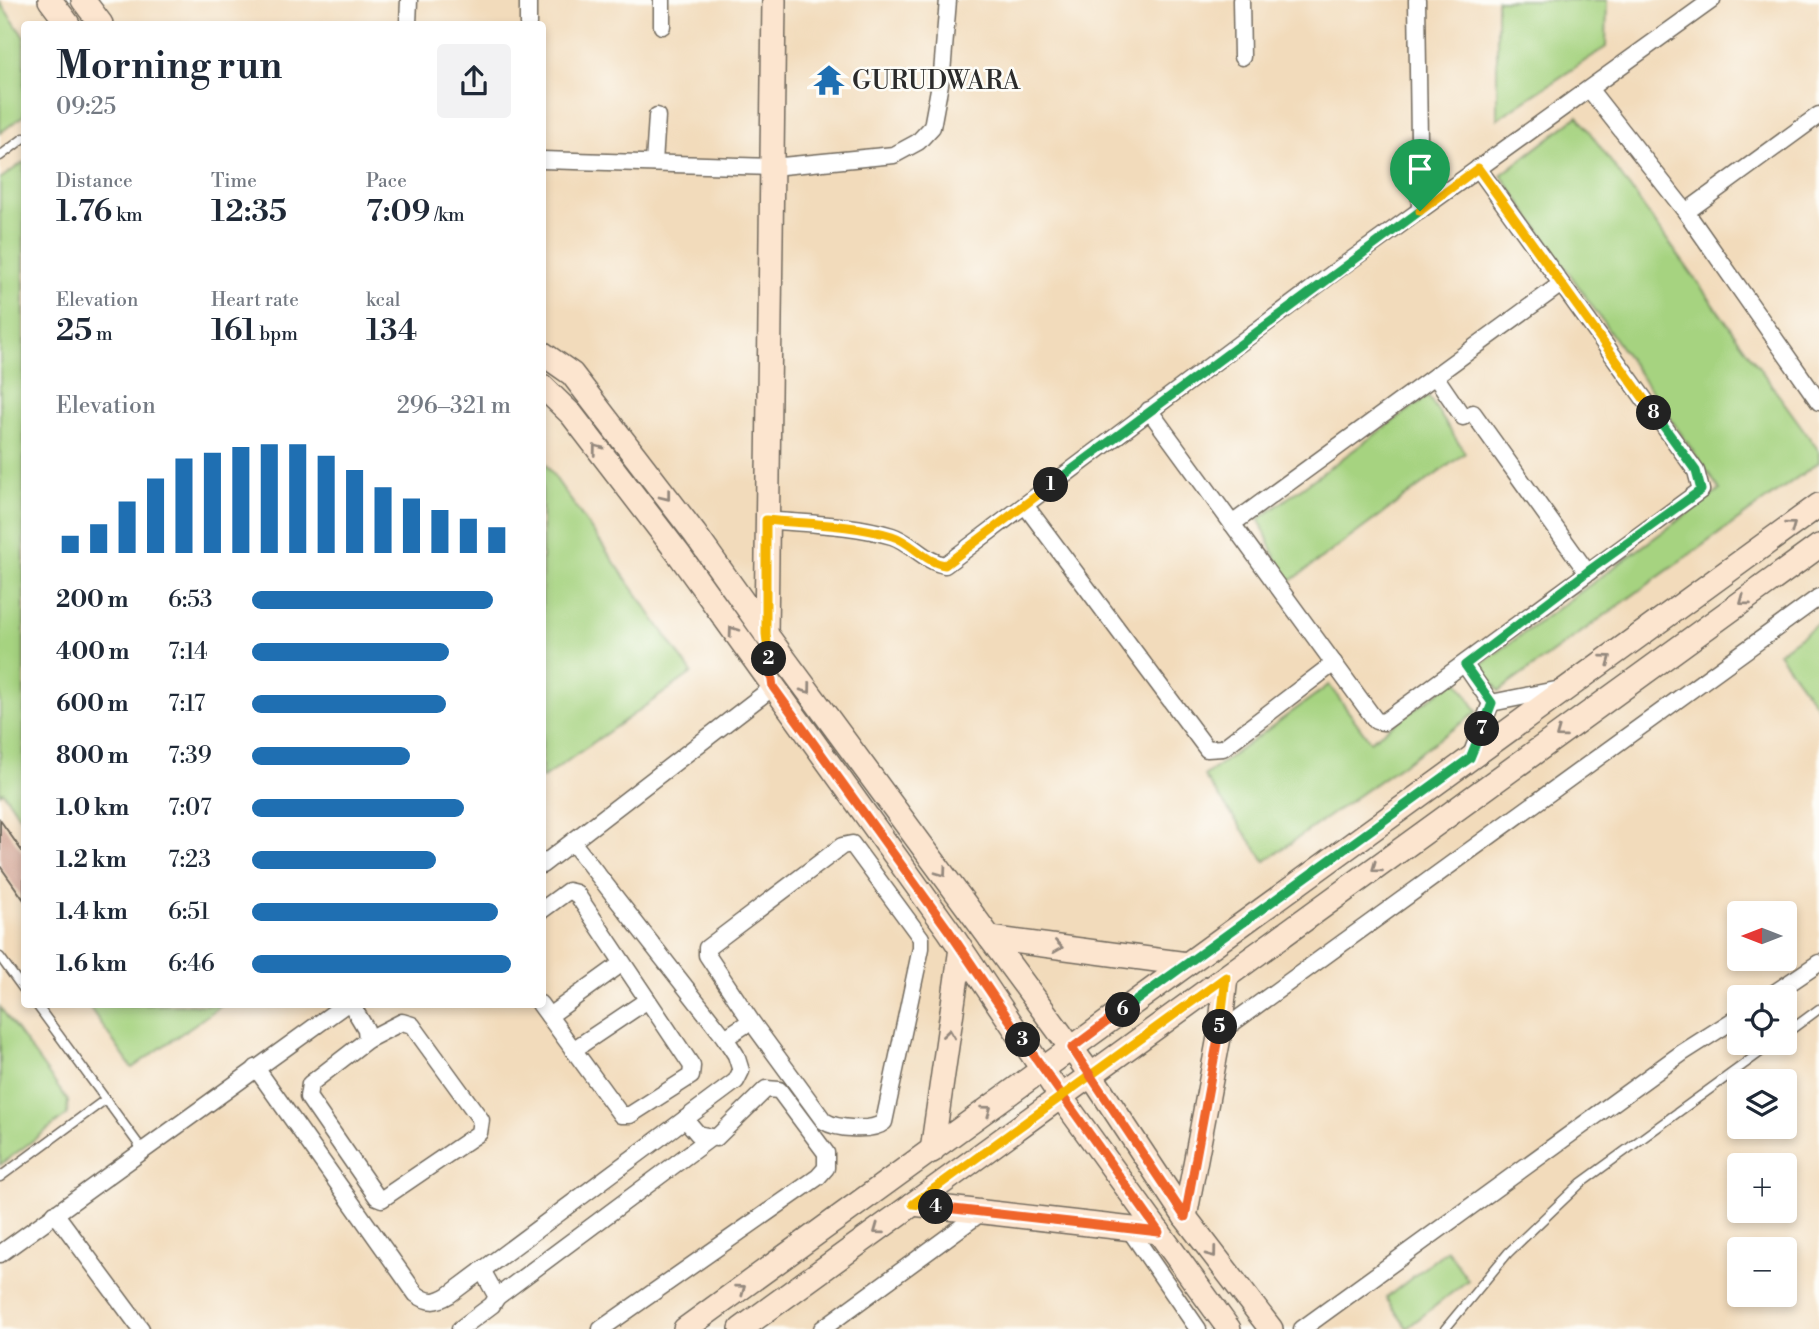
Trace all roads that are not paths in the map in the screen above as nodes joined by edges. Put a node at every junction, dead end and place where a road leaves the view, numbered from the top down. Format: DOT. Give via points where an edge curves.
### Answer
graph roads {
  1 [pos="50,0"];
  2 [pos="83,0"];
  3 [pos="409,0"];
  4 [pos="528,0"];
  5 [pos="662,0"];
  6 [pos="774,0"];
  7 [pos="948,0"];
  8 [pos="1241,0"];
  9 [pos="1417,0"];
  10 [pos="1712,0"];
  11 [pos="66,21"];
  12 [pos="99,21"];
  13 [pos="408,21"];
  14 [pos="528,21"];
  15 [pos="662,26"];
  16 [pos="1242,57"];
  17 [pos="1590,90"];
  18 [pos="1819,115"];
  19 [pos="657,116"];
  20 [pos="21,140"];
  21 [pos="0,156"];
  22 [pos="546,160"];
  23 [pos="654,163"];
  24 [pos="772,167"];
  25 [pos="1478,168"];
  26 [pos="1420,211"];
  27 [pos="1686,212"];
  28 [pos="1561,284"];
  29 [pos="546,355"];
  30 [pos="1435,376"];
  31 [pos="546,390"];
  32 [pos="1819,402"];
  33 [pos="1149,410"];
  34 [pos="1025,505"];
  35 [pos="1819,505"];
  36 [pos="766,520"];
  37 [pos="1231,524"];
  38 [pos="1819,546"];
  39 [pos="1587,572"];
  40 [pos="1819,597"];
  41 [pos="766,634"];
  42 [pos="1334,663"];
  43 [pos="1465,665"];
  44 [pos="773,687"];
  45 [pos="1568,687"];
  46 [pos="1492,703"];
  47 [pos="1470,758"];
  48 [pos="573,843"];
  49 [pos="546,862"];
  50 [pos="546,907"];
  51 [pos="990,937"];
  52 [pos="961,948"];
  53 [pos="0,957"];
  54 [pos="1819,963"];
  55 [pos="621,964"];
  56 [pos="1187,964"];
  57 [pos="1226,977"];
  58 [pos="1786,985"];
  59 [pos="21,986"];
  60 [pos="646,1001"];
  61 [pos="39,1008"];
  62 [pos="342,1008"];
  63 [pos="351,1008"];
  64 [pos="1819,1009"];
  65 [pos="544,1010"];
  66 [pos="751,1021"];
  67 [pos="1727,1025"];
  68 [pos="1797,1025"];
  69 [pos="1220,1032"];
  70 [pos="725,1038"];
  71 [pos="367,1040"];
  72 [pos="1072,1048"];
  73 [pos="573,1050"];
  74 [pos="1757,1055"];
  75 [pos="256,1069"];
  76 [pos="1042,1069"];
  77 [pos="1091,1075"];
  78 [pos="1060,1097"];
  79 [pos="106,1099"];
  80 [pos="684,1119"];
  81 [pos="709,1139"];
  82 [pos="142,1149"];
  83 [pos="932,1150"];
  84 [pos="0,1177"];
  85 [pos="913,1204"];
  86 [pos="982,1212"];
  87 [pos="55,1213"];
  88 [pos="1185,1217"];
  89 [pos="1129,1229"];
  90 [pos="1159,1232"];
  91 [pos="0,1254"];
  92 [pos="482,1270"];
  93 [pos="497,1297"];
  94 [pos="141,1329"];
  95 [pos="460,1329"];
  96 [pos="601,1329"];
  97 [pos="685,1329"];
  98 [pos="741,1329"];
  99 [pos="822,1329"];
  100 [pos="1198,1329"];
  101 [pos="1229,1329"];
  102 [pos="1271,1329"];
  103 [pos="1302,1329"];
  104 [pos="1445,1329"];
  1 -- 11 [label="main road"];
  2 -- 12 [label="main road"];
  3 -- 13 [label="street"];
  4 -- 14 [label="street"];
  5 -- 15 [label="street"];
  6 -- 24 [label="main road"];
  7 -- 24 [label="street" via="932,127 918,142 894,155"];
  8 -- 16 [label="street"];
  9 -- 26 [label="street"];
  10 -- 17 [label="street"];
  17 -- 25 [label="street"];
  17 -- 27 [label="street"];
  18 -- 27 [label="street"];
  19 -- 23 [label="street"];
  20 -- 21 [label="lane"];
  22 -- 23 [label="street"];
  23 -- 24 [label="street"];
  24 -- 36 [label="main road"];
  25 -- 26 [label="street"];
  25 -- 28 [label="street"];
  26 -- 33 [label="street"];
  27 -- 32 [label="street"];
  28 -- 30 [label="street"];
  28 -- 39 [label="street" via="1701,481 1696,496"];
  29 -- 41 [label="main road, one-way" via="572,374"];
  30 -- 37 [label="street"];
  30 -- 39 [label="street"];
  44 -- 31 [label="main road, one-way" via="678,553 572,415"];
  33 -- 34 [label="street"];
  33 -- 37 [label="street"];
  34 -- 36 [label="street" via="945,565 914,546 878,533"];
  34 -- 42 [label="street" via="1207,749 1223,748"];
  45 -- 35 [label="main road, one-way"];
  36 -- 41 [label="main road"];
  37 -- 42 [label="street"];
  38 -- 57 [label="main road, one-way"];
  39 -- 43 [label="street"];
  40 -- 69 [label="street"];
  41 -- 44 [label="main road"];
  41 -- 51 [label="main road, one-way"];
  42 -- 43 [label="street" via="1376,721 1384,722"];
  43 -- 46 [label="street"];
  44 -- 48 [label="street"];
  44 -- 52 [label="main road"];
  45 -- 46 [label="street"];
  45 -- 47 [label="main road"];
  46 -- 47 [label="street"];
  47 -- 56 [label="main road"];
  48 -- 49 [label="street"];
  48 -- 70 [label="street"];
  50 -- 55 [label="street" via="568,891 576,893"];
  51 -- 56 [label="main road, one-way"];
  51 -- 72 [label="main road"];
  52 -- 76 [label="main road"];
  83 -- 52 [label="main road, one-way"];
  53 -- 59 [label="lane"];
  54 -- 58 [label="street"];
  55 -- 60 [label="street"];
  55 -- 65 [label="street"];
  56 -- 72 [label="main road"];
  57 -- 69 [label="main road"];
  57 -- 77 [label="main road"];
  60 -- 73 [label="street"];
  60 -- 73 [label="street" via="692,1066 691,1076 630,1115 621,1115"];
  61 -- 79 [label="lane"];
  62 -- 75 [label="street"];
  63 -- 71 [label="street" via="366,1029"];
  64 -- 68 [label="lane"];
  65 -- 73 [label="street"];
  66 -- 66 [label="street" via="707,955 707,948 842,846 852,845 921,938 884,1122 873,1128 824,1121"];
  66 -- 70 [label="street"];
  67 -- 103 [label="street"];
  69 -- 88 [label="main road"];
  70 -- 80 [label="street" via="741,1071 736,1081"];
  71 -- 71 [label="street" via="310,1084 309,1097 382,1199 479,1133 481,1120 412,1025 394,1024"];
  72 -- 76 [label="main road"];
  72 -- 77 [label="main road"];
  74 -- 104 [label="lane" via="1581,1183 1508,1254"];
  75 -- 82 [label="street"];
  75 -- 92 [label="street" via="416,1294 425,1301 438,1302"];
  76 -- 78 [label="main road"];
  83 -- 76 [label="main road, one-way"];
  77 -- 78 [label="main road"];
  77 -- 88 [label="main road"];
  78 -- 85 [label="main road"];
  78 -- 90 [label="main road"];
  79 -- 82 [label="lane"];
  79 -- 84 [label="lane"];
  80 -- 81 [label="street"];
  80 -- 92 [label="street"];
  81 -- 93 [label="street"];
  81 -- 96 [label="street" via="716,1138 772,1087 779,1090 826,1153 826,1168"];
  82 -- 87 [label="street"];
  97 -- 83 [label="main road, one-way"];
  85 -- 86 [label="main road"];
  85 -- 98 [label="main road, one-way"];
  86 -- 89 [label="main road"];
  86 -- 99 [label="street"];
  87 -- 91 [label="street"];
  87 -- 94 [label="street"];
  88 -- 102 [label="main road, one-way"];
  89 -- 90 [label="main road"];
  89 -- 100 [label="street"];
  90 -- 101 [label="main road"];
  92 -- 93 [label="street"];
  93 -- 95 [label="street"];
}
